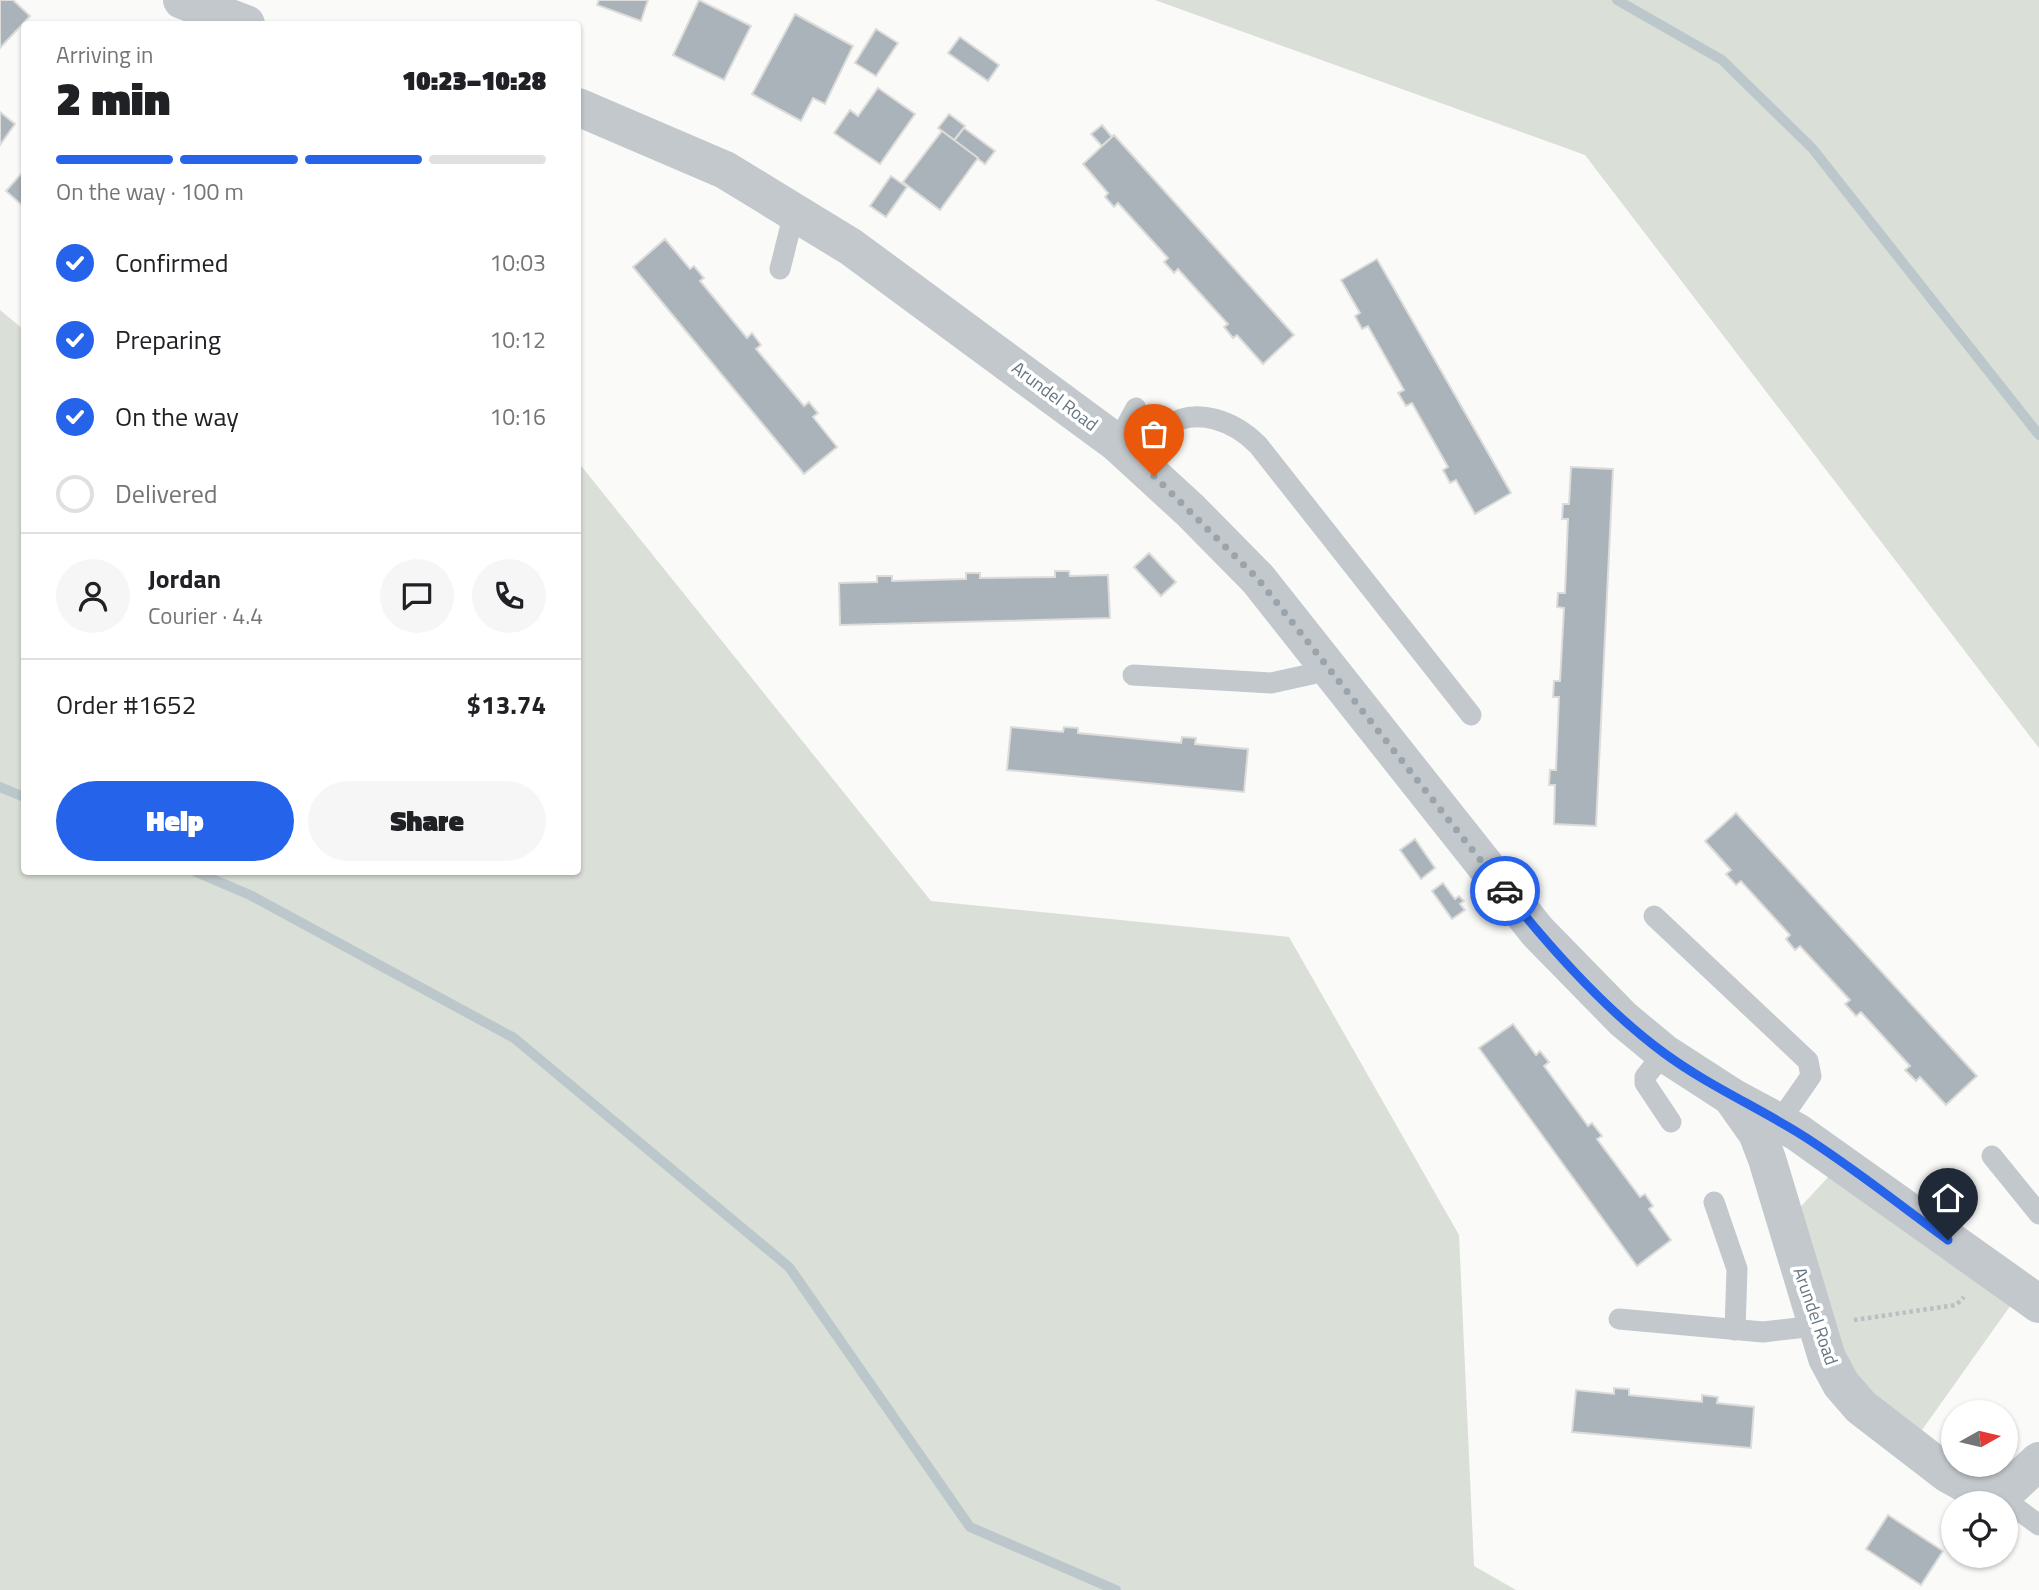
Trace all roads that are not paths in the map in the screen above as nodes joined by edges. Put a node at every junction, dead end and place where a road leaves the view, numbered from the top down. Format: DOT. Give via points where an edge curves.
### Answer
graph roads {
  1 [pos="182,0"];
  2 [pos="238,21"];
  3 [pos="581,108"];
  4 [pos="794,212"];
  5 [pos="780,269"];
  6 [pos="1136,408"];
  7 [pos="1126,451"];
  8 [pos="1330,670"];
  9 [pos="1133,675"];
  10 [pos="1471,715"];
  11 [pos="1654,916"];
  12 [pos="1664,1053"];
  13 [pos="1732,1097"];
  14 [pos="1671,1122"];
  15 [pos="1779,1122"];
  16 [pos="1992,1156"];
  17 [pos="1714,1202"];
  18 [pos="2039,1214"];
  19 [pos="2039,1304"];
  20 [pos="1619,1319"];
  21 [pos="1815,1326"];
  22 [pos="1735,1330"];
  23 [pos="2039,1461"];
  24 [pos="1979,1491"];
  25 [pos="2002,1491"];
  26 [pos="2018,1510"];
  27 [pos="2039,1525"];
  1 -- 2 [label="street"];
  3 -- 4 [label="street, Arundel Road" via="725,170"];
  4 -- 5 [label="lane"];
  4 -- 7 [label="street, Arundel Road" via="851,247"];
  6 -- 7 [label="lane"];
  7 -- 8 [label="street, Arundel Road" via="1258,579"];
  7 -- 10 [label="lane" via="1165,427 1198,416 1241,428"];
  8 -- 9 [label="lane" via="1271,683"];
  8 -- 12 [label="street, Arundel Road" via="1537,931 1586,983"];
  11 -- 15 [label="lane" via="1808,1061 1811,1076"];
  12 -- 13 [label="street, Arundel Road"];
  12 -- 14 [label="lane" via="1645,1083"];
  13 -- 15 [label="street, Arundel Road"];
  13 -- 21 [label="street, Arundel Road" via="1757,1133 1767,1158"];
  15 -- 19 [label="street, Arundel Road"];
  16 -- 18 [label="lane"];
  17 -- 22 [label="lane" via="1737,1269"];
  20 -- 22 [label="lane"];
  21 -- 22 [label="lane"];
  21 -- 24 [label="street, Arundel Road" via="1826,1359 1861,1407 1948,1474"];
  23 -- 25 [label="street" via="2023,1479"];
  26 -- 27 [label="lane"];
}
